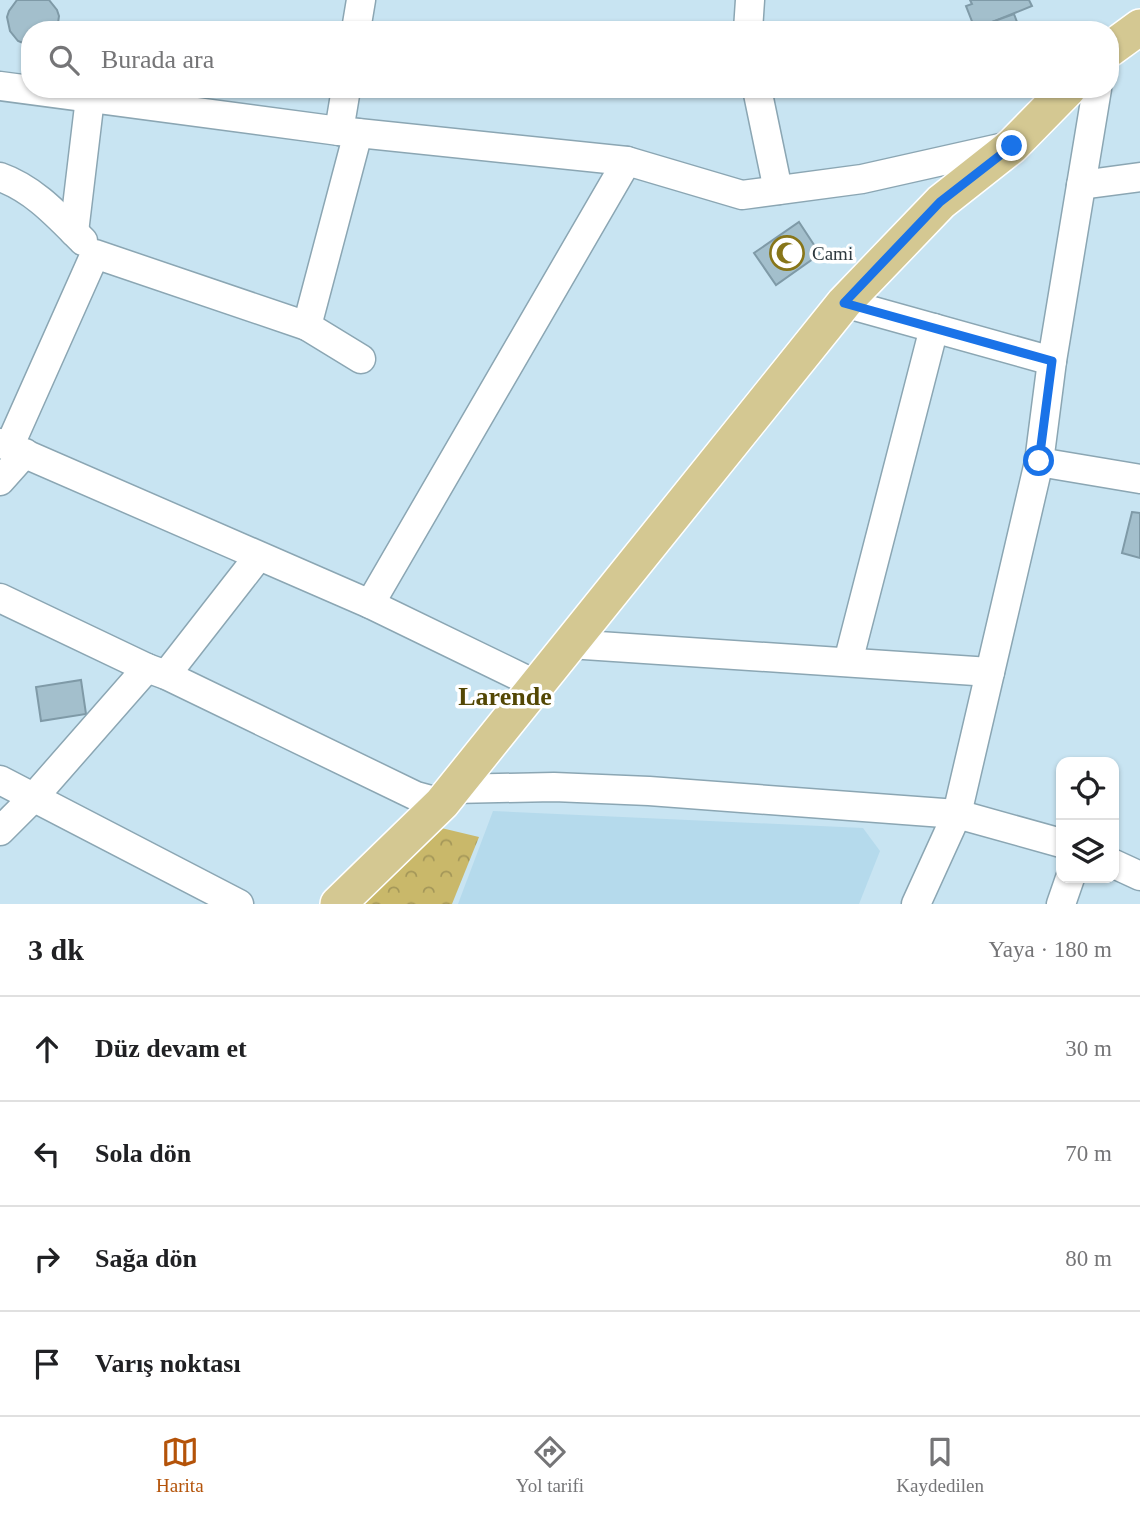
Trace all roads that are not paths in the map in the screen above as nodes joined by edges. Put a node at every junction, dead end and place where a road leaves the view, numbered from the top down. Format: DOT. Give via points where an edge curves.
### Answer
graph roads {
  1 [pos="361,0"];
  2 [pos="750,0"];
  3 [pos="358,21"];
  4 [pos="749,21"];
  5 [pos="1140,27"];
  6 [pos="1119,42"];
  7 [pos="0,86"];
  8 [pos="21,89"];
  9 [pos="90,98"];
  10 [pos="347,98"];
  11 [pos="759,98"];
  12 [pos="1059,98"];
  13 [pos="1096,98"];
  14 [pos="349,132"];
  15 [pos="1012,146"];
  16 [pos="626,161"];
  17 [pos="0,177"];
  18 [pos="1140,177"];
  19 [pos="1081,185"];
  20 [pos="778,190"];
  21 [pos="74,232"];
  22 [pos="95,254"];
  23 [pos="844,303"];
  24 [pos="307,326"];
  25 [pos="934,328"];
  26 [pos="361,359"];
  27 [pos="1052,361"];
  28 [pos="11,448"];
  29 [pos="1039,461"];
  30 [pos="1140,479"];
  31 [pos="0,481"];
  32 [pos="258,557"];
  33 [pos="0,598"];
  34 [pos="369,604"];
  35 [pos="569,645"];
  36 [pos="848,662"];
  37 [pos="157,671"];
  38 [pos="990,672"];
  39 [pos="537,685"];
  40 [pos="0,780"];
  41 [pos="448,796"];
  42 [pos="33,798"];
  43 [pos="957,814"];
  44 [pos="0,831"];
  45 [pos="1056,842"];
  46 [pos="1119,866"];
  47 [pos="1140,876"];
  48 [pos="1068,883"];
  49 [pos="239,904"];
  50 [pos="338,904"];
  51 [pos="916,904"];
  52 [pos="1061,904"];
  1 -- 3 [label="street"];
  2 -- 4 [label="street"];
  5 -- 6 [label="main road"];
  7 -- 8 [label="street"];
  9 -- 14 [label="street"];
  9 -- 21 [label="street"];
  10 -- 14 [label="street"];
  11 -- 20 [label="street"];
  12 -- 15 [label="main road"];
  13 -- 19 [label="street"];
  14 -- 16 [label="street"];
  14 -- 24 [label="street"];
  15 -- 20 [label="street" via="862,179"];
  15 -- 23 [label="main road" via="940,202"];
  16 -- 20 [label="street" via="742,195"];
  16 -- 34 [label="street"];
  17 -- 21 [label="street" via="29,191"];
  18 -- 19 [label="street"];
  19 -- 27 [label="street"];
  21 -- 22 [label="street"];
  22 -- 24 [label="street"];
  22 -- 28 [label="street"];
  23 -- 25 [label="street"];
  23 -- 35 [label="main road"];
  24 -- 26 [label="street"];
  25 -- 27 [label="street"];
  25 -- 36 [label="street"];
  27 -- 29 [label="street"];
  28 -- 31 [label="street"];
  28 -- 32 [label="street"];
  29 -- 30 [label="street"];
  29 -- 38 [label="street"];
  32 -- 34 [label="street"];
  32 -- 37 [label="street"];
  33 -- 37 [label="street"];
  34 -- 39 [label="street"];
  35 -- 36 [label="street"];
  35 -- 39 [label="main road"];
  36 -- 38 [label="street"];
  37 -- 41 [label="street" via="416,796"];
  37 -- 42 [label="street"];
  38 -- 43 [label="street"];
  39 -- 41 [label="main road"];
  40 -- 42 [label="street"];
  41 -- 43 [label="street" via="554,787"];
  41 -- 50 [label="main road"];
  42 -- 44 [label="street"];
  42 -- 49 [label="street"];
  43 -- 45 [label="street"];
  43 -- 51 [label="street"];
  46 -- 47 [label="street"];
  48 -- 52 [label="street"];
}
